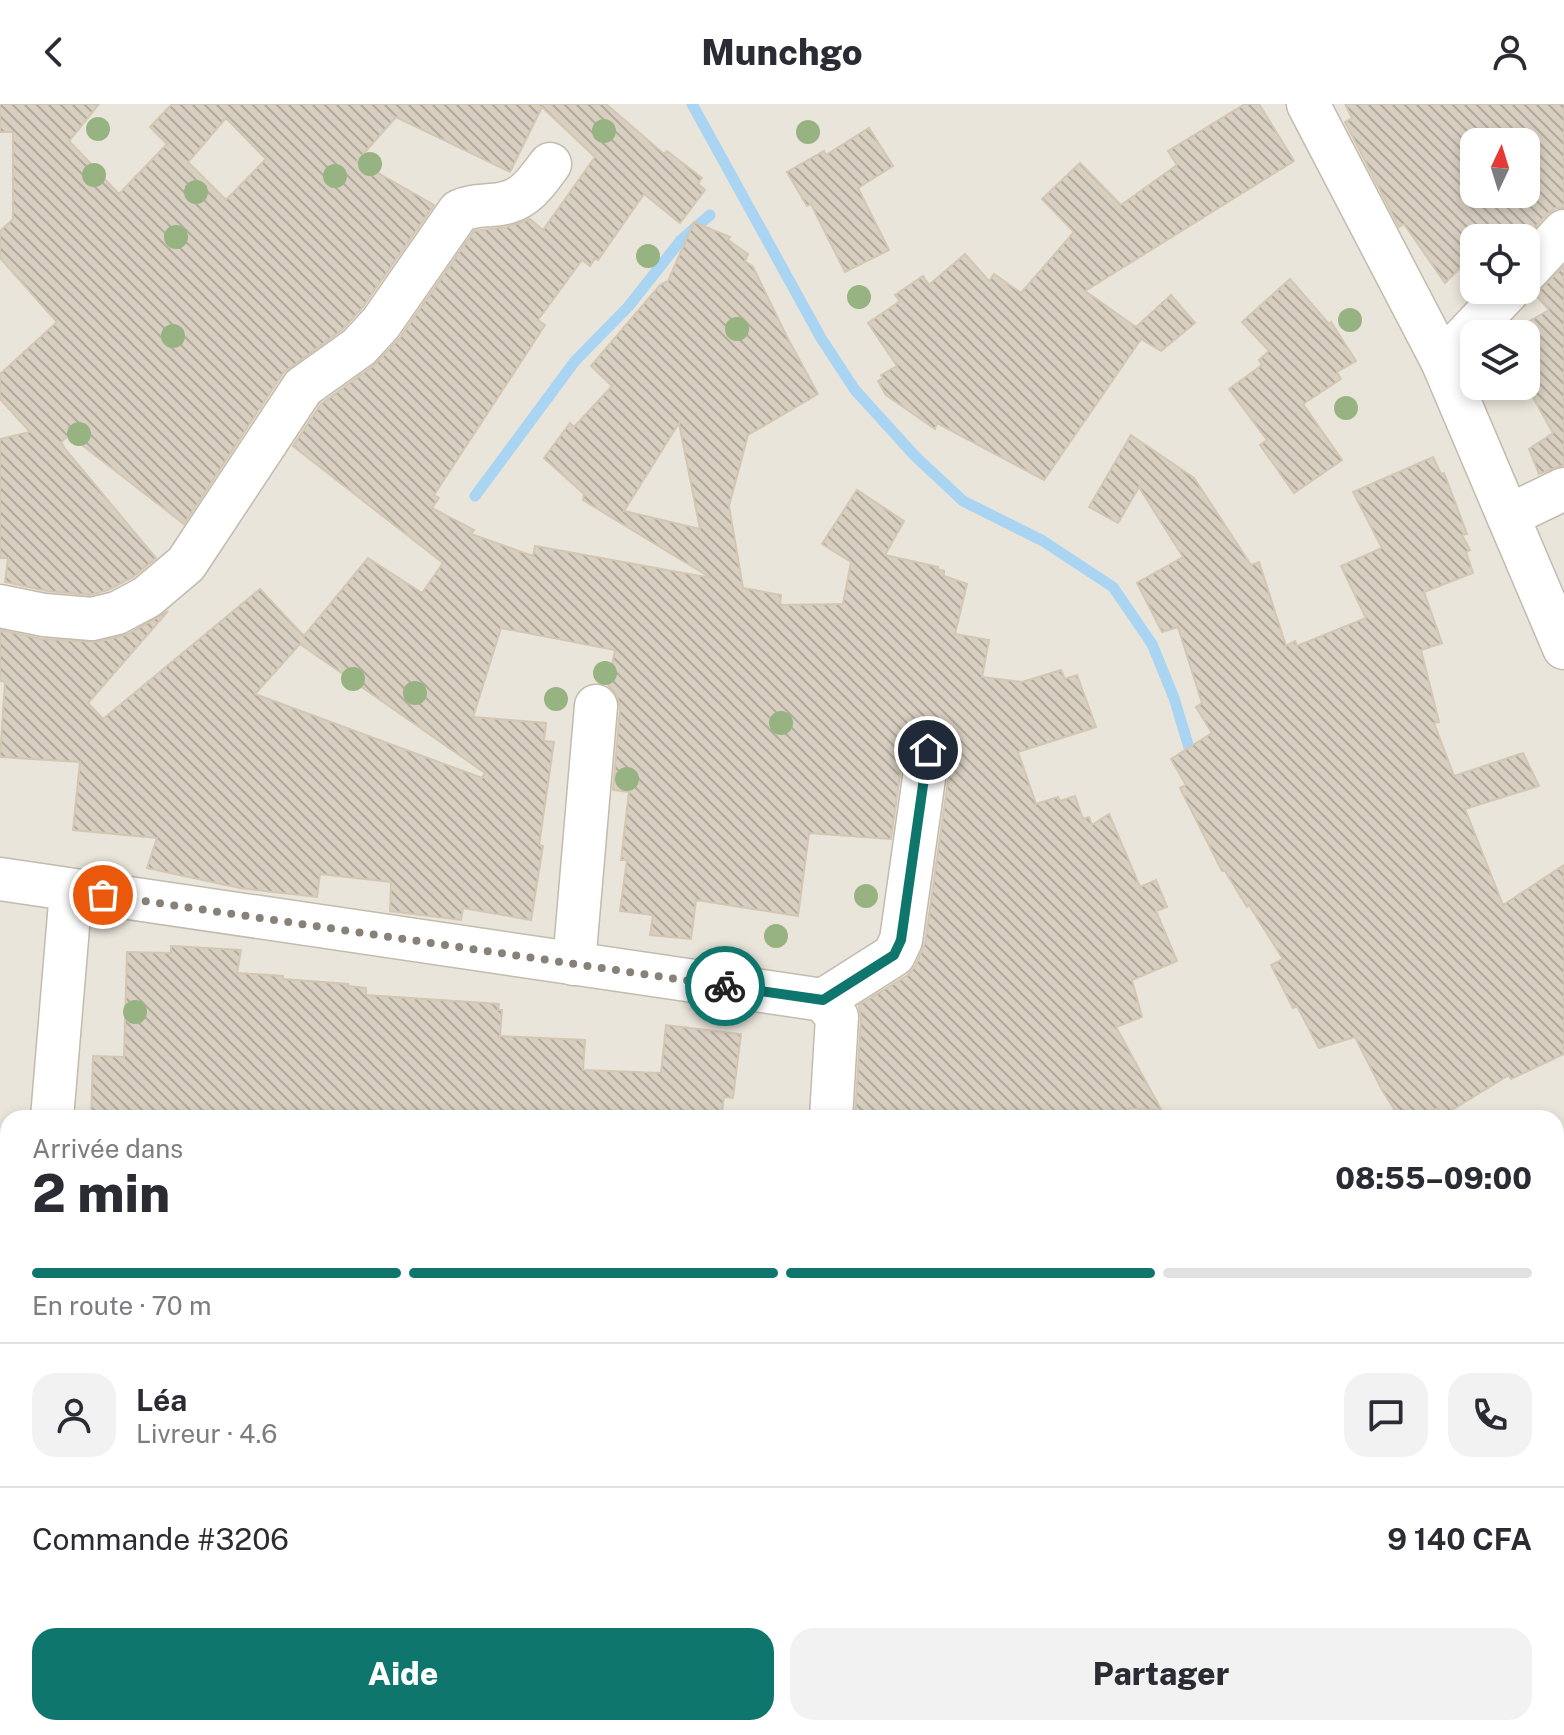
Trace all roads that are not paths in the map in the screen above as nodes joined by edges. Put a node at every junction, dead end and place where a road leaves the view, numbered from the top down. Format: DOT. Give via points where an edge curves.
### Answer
graph roads {
  1 [pos="1308,104"];
  2 [pos="550,164"];
  3 [pos="1564,231"];
  4 [pos="1540,257"];
  5 [pos="1496,304"];
  6 [pos="1442,361"];
  7 [pos="1564,489"];
  8 [pos="1508,516"];
  9 [pos="0,606"];
  10 [pos="1564,648"];
  11 [pos="596,706"];
  12 [pos="928,750"];
  13 [pos="0,879"];
  14 [pos="71,891"];
  15 [pos="574,964"];
  16 [pos="823,1000"];
  17 [pos="53,1110"];
  18 [pos="831,1110"];
  1 -- 6 [label="street"];
  2 -- 9 [label="street" via="527,194 504,205 459,211 381,323 359,347 303,387 186,564 147,597 92,619"];
  3 -- 4 [label="street"];
  5 -- 6 [label="street"];
  6 -- 8 [label="street"];
  7 -- 8 [label="street"];
  8 -- 10 [label="street"];
  11 -- 15 [label="street"];
  12 -- 16 [label="street" via="901,940 894,955"];
  13 -- 14 [label="street"];
  14 -- 15 [label="street"];
  14 -- 17 [label="street"];
  15 -- 16 [label="street"];
  16 -- 18 [label="street" via="837,1017"];
}
